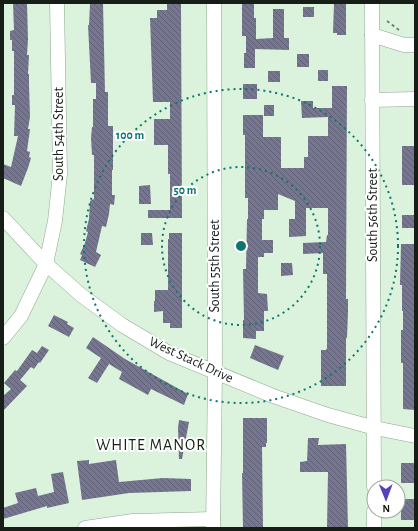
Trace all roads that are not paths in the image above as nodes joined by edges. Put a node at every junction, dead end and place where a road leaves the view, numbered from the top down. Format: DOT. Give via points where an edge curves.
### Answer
graph roads {
  1 [pos="57,3"];
  2 [pos="214,3"];
  3 [pos="372,3"];
  4 [pos="372,35"];
  5 [pos="415,45"];
  6 [pos="415,99"];
  7 [pos="372,100"];
  8 [pos="3,218"];
  9 [pos="46,264"];
  10 [pos="3,338"];
  11 [pos="215,372"];
  12 [pos="374,428"];
  13 [pos="415,436"];
  14 [pos="374,479"];
  15 [pos="213,523"];
  16 [pos="85,528"];
  1 -- 9 [label="street, South 54th Street" via="60,174 55,221"];
  2 -- 11 [label="street, South 55th Street"];
  3 -- 4 [label="street, South 56th Street"];
  4 -- 5 [label="street" via="404,45"];
  4 -- 7 [label="street, South 56th Street"];
  6 -- 7 [label="street"];
  7 -- 12 [label="street, South 56th Street"];
  8 -- 9 [label="street, West Stack Drive"];
  9 -- 10 [label="street, South 54th Street" via="21,316"];
  9 -- 11 [label="street, West Stack Drive" via="81,296 122,325 169,352"];
  11 -- 12 [label="street, West Stack Drive" via="273,396"];
  11 -- 15 [label="street, South 55th Street"];
  12 -- 13 [label="street, West Stack Drive"];
  12 -- 14 [label="street, South 56th Street"];
  15 -- 16 [label="street" via="134,521"];
}
